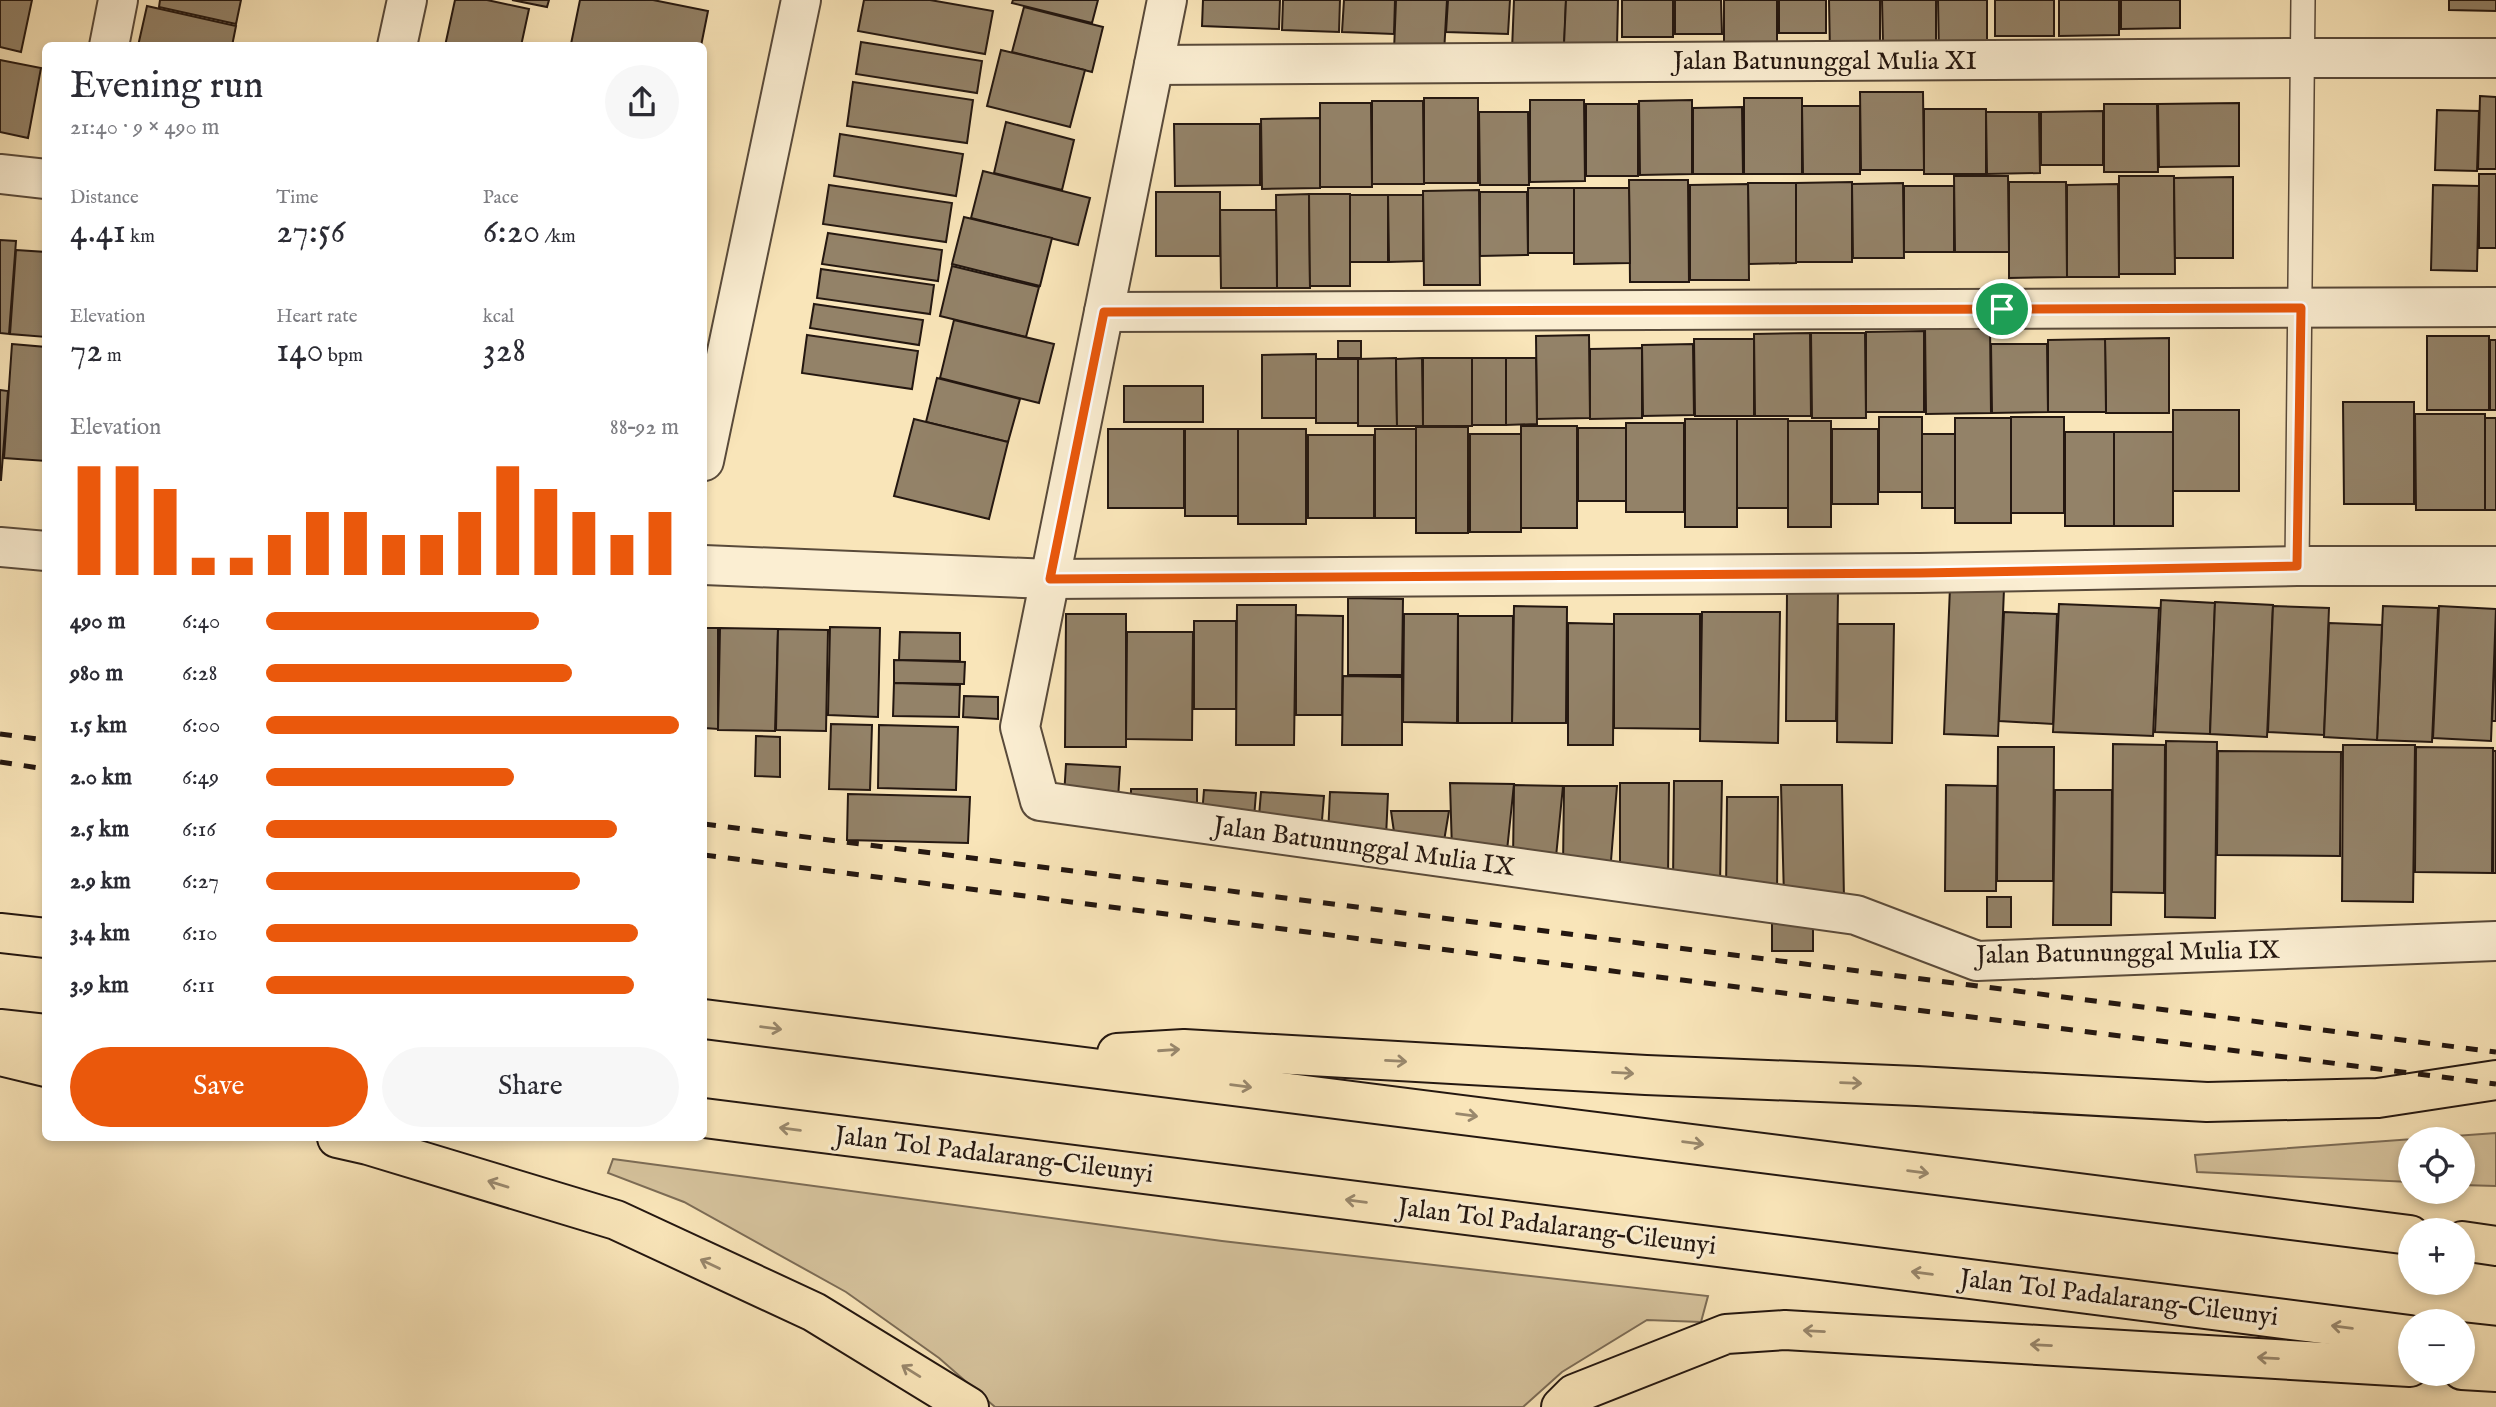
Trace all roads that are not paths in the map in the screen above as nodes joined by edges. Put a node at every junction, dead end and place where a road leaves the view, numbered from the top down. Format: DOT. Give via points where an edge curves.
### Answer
graph roads {
  1 [pos="118,0"];
  2 [pos="407,0"];
  3 [pos="801,0"];
  4 [pos="1167,0"];
  5 [pos="2303,0"];
  6 [pos="109,42"];
  7 [pos="398,42"];
  8 [pos="2303,58"];
  9 [pos="2496,58"];
  10 [pos="1154,65"];
  11 [pos="0,174"];
  12 [pos="42,179"];
  13 [pos="2496,307"];
  14 [pos="2301,308"];
  15 [pos="1104,312"];
  16 [pos="707,447"];
  17 [pos="0,547"];
  18 [pos="42,551"];
  19 [pos="707,565"];
  20 [pos="2297,566"];
  21 [pos="2496,566"];
  22 [pos="1050,579"];
  23 [pos="0,933"];
  24 [pos="42,938"];
  25 [pos="2496,942"];
  26 [pos="707,1019"];
  27 [pos="0,1028"];
  28 [pos="42,1033"];
  29 [pos="0,1056"];
  30 [pos="1028,1059"];
  31 [pos="42,1067"];
  32 [pos="2496,1080"];
  33 [pos="707,1118"];
  34 [pos="347,1141"];
  35 [pos="2398,1233"];
  36 [pos="2475,1243"];
  37 [pos="2496,1246"];
  38 [pos="2398,1333"];
  39 [pos="2475,1344"];
  40 [pos="2496,1346"];
  41 [pos="2398,1366"];
  42 [pos="2475,1371"];
  43 [pos="2496,1372"];
  44 [pos="969,1407"];
  45 [pos="1560,1407"];
  1 -- 6 [label="street"];
  2 -- 7 [label="street"];
  3 -- 16 [label="street"];
  4 -- 10 [label="street, Jalan Batununggal Mulia IX"];
  5 -- 8 [label="lane"];
  8 -- 9 [label="street, Jalan Batununggal Mulia XI"];
  8 -- 10 [label="street, Jalan Batununggal Mulia XI"];
  8 -- 14 [label="lane"];
  10 -- 15 [label="street, Jalan Batununggal Mulia IX"];
  11 -- 12 [label="street"];
  13 -- 14 [label="street"];
  14 -- 15 [label="street"];
  14 -- 20 [label="lane"];
  15 -- 22 [label="street, Jalan Batununggal Mulia IX"];
  17 -- 18 [label="street"];
  19 -- 22 [label="street"];
  20 -- 21 [label="street"];
  20 -- 22 [label="street"];
  22 -- 25 [label="street, Jalan Batununggal Mulia IX" via="1020,727 1040,801 1856,915 1978,961"];
  23 -- 24 [label="highway"];
  26 -- 30 [label="highway, one-way"];
  27 -- 28 [label="highway"];
  29 -- 31 [label="highway"];
  30 -- 32 [label="highway, one-way" via="1184,1049 2207,1102 2378,1098"];
  30 -- 35 [label="highway, one-way"];
  38 -- 33 [label="highway, Jalan Tol Padalarang–Cileunyi, one-way"];
  44 -- 34 [label="highway, one-way" via="814,1311 616,1220"];
  36 -- 37 [label="highway"];
  39 -- 40 [label="highway"];
  41 -- 45 [label="highway, one-way" via="1785,1329 1726,1334 1574,1394"];
  42 -- 43 [label="highway"];
}
